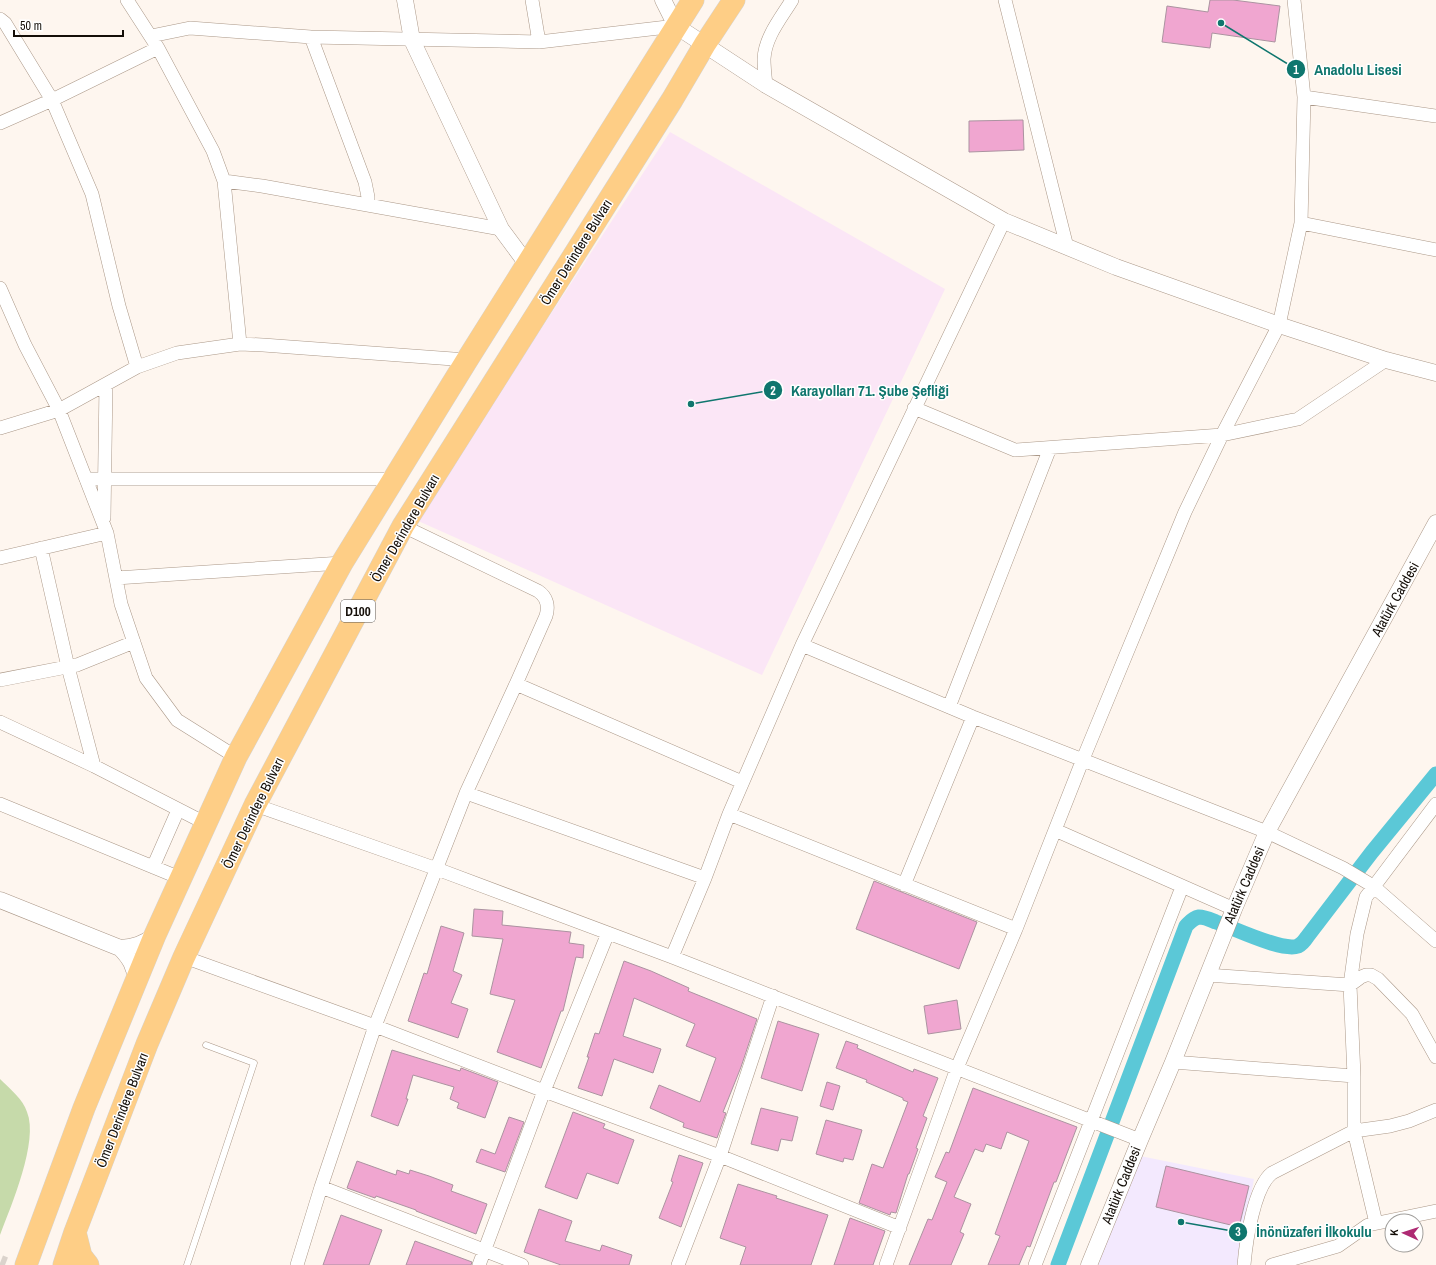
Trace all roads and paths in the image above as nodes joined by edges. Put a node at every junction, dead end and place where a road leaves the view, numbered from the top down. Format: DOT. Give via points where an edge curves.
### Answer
graph roads {
  1 [pos="127,0"];
  2 [pos="405,0"];
  3 [pos="532,0"];
  4 [pos="663,0"];
  5 [pos="693,0"];
  6 [pos="734,0"];
  7 [pos="792,0"];
  8 [pos="1006,0"];
  9 [pos="1294,0"];
  10 [pos="0,18"];
  11 [pos="676,26"];
  12 [pos="311,37"];
  13 [pos="412,40"];
  14 [pos="154,42"];
  15 [pos="539,42"];
  16 [pos="705,44"];
  17 [pos="766,84"];
  18 [pos="1304,97"];
  19 [pos="52,100"];
  20 [pos="1436,116"];
  21 [pos="0,123"];
  22 [pos="224,181"];
  23 [pos="368,205"];
  24 [pos="1004,221"];
  25 [pos="1301,222"];
  26 [pos="502,229"];
  27 [pos="1066,247"];
  28 [pos="1436,250"];
  29 [pos="527,264"];
  30 [pos="0,288"];
  31 [pos="1279,326"];
  32 [pos="240,344"];
  33 [pos="467,360"];
  34 [pos="1386,360"];
  35 [pos="137,367"];
  36 [pos="1436,373"];
  37 [pos="106,384"];
  38 [pos="914,408"];
  39 [pos="59,410"];
  40 [pos="0,428"];
  41 [pos="1222,434"];
  42 [pos="1050,448"];
  43 [pos="86,478"];
  44 [pos="104,478"];
  45 [pos="393,479"];
  46 [pos="1436,523"];
  47 [pos="403,526"];
  48 [pos="106,528"];
  49 [pos="41,548"];
  50 [pos="0,558"];
  51 [pos="342,563"];
  52 [pos="116,578"];
  53 [pos="134,642"];
  54 [pos="802,645"];
  55 [pos="68,667"];
  56 [pos="0,680"];
  57 [pos="516,684"];
  58 [pos="949,707"];
  59 [pos="973,717"];
  60 [pos="0,722"];
  61 [pos="236,757"];
  62 [pos="1083,759"];
  63 [pos="94,766"];
  64 [pos="742,782"];
  65 [pos="466,793"];
  66 [pos="0,804"];
  67 [pos="1436,804"];
  68 [pos="255,805"];
  69 [pos="178,810"];
  70 [pos="729,814"];
  71 [pos="205,823"];
  72 [pos="1055,830"];
  73 [pos="1267,832"];
  74 [pos="153,867"];
  75 [pos="437,869"];
  76 [pos="180,878"];
  77 [pos="705,878"];
  78 [pos="904,884"];
  79 [pos="1373,886"];
  80 [pos="1182,887"];
  81 [pos="0,900"];
  82 [pos="1234,909"];
  83 [pos="1016,929"];
  84 [pos="608,933"];
  85 [pos="155,935"];
  86 [pos="1436,941"];
  87 [pos="120,948"];
  88 [pos="184,957"];
  89 [pos="672,957"];
  90 [pos="1208,975"];
  91 [pos="136,981"];
  92 [pos="1350,985"];
  93 [pos="773,996"];
  94 [pos="375,1026"];
  95 [pos="206,1044"];
  96 [pos="1436,1057"];
  97 [pos="1173,1062"];
  98 [pos="957,1068"];
  99 [pos="1354,1076"];
  100 [pos="544,1091"];
  101 [pos="1436,1110"];
  102 [pos="1091,1121"];
  103 [pos="1354,1131"];
  104 [pos="1140,1140"];
  105 [pos="720,1156"];
  106 [pos="321,1187"];
  107 [pos="1436,1211"];
  108 [pos="1376,1223"];
  109 [pos="900,1228"];
  110 [pos="75,1232"];
  111 [pos="484,1250"];
  112 [pos="26,1265"];
  113 [pos="64,1265"];
  114 [pos="88,1265"];
  115 [pos="187,1265"];
  116 [pos="297,1265"];
  117 [pos="479,1265"];
  118 [pos="522,1265"];
  119 [pos="678,1265"];
  120 [pos="886,1265"];
  121 [pos="1035,1265"];
  122 [pos="1089,1265"];
  123 [pos="1244,1265"];
  124 [pos="1272,1265"];
  1 -- 14 [label="street"];
  2 -- 13 [label="street"];
  3 -- 15 [label="street"];
  4 -- 11 [label="street"];
  5 -- 11 [label="highway, D100"];
  6 -- 16 [label="highway, Ömer Derindere Bulvarı / D100"];
  7 -- 17 [label="street" via="768,41 764,60"];
  8 -- 27 [label="street"];
  9 -- 18 [label="street"];
  10 -- 19 [label="street"];
  11 -- 15 [label="street"];
  11 -- 16 [label="street"];
  11 -- 29 [label="highway, D100"];
  12 -- 13 [label="street"];
  12 -- 14 [label="street" via="190,28"];
  12 -- 23 [label="street" via="365,182"];
  13 -- 15 [label="street"];
  13 -- 26 [label="street"];
  14 -- 19 [label="street"];
  14 -- 22 [label="street" via="213,151"];
  16 -- 17 [label="street"];
  16 -- 47 [label="highway, Ömer Derindere Bulvarı / D100"];
  17 -- 24 [label="street"];
  18 -- 20 [label="street"];
  18 -- 25 [label="street"];
  19 -- 21 [label="street"];
  19 -- 35 [label="street" via="92,194 119,306"];
  22 -- 23 [label="street"];
  22 -- 32 [label="street"];
  23 -- 26 [label="street"];
  24 -- 27 [label="street"];
  24 -- 38 [label="street"];
  25 -- 28 [label="street"];
  25 -- 31 [label="street"];
  26 -- 29 [label="street"];
  27 -- 31 [label="street"];
  29 -- 33 [label="highway, D100"];
  30 -- 39 [label="street" via="25,345"];
  31 -- 34 [label="street"];
  31 -- 41 [label="street"];
  32 -- 33 [label="street"];
  32 -- 35 [label="street" via="177,353"];
  33 -- 45 [label="highway, D100"];
  34 -- 36 [label="street"];
  34 -- 41 [label="street" via="1298,419"];
  35 -- 37 [label="street"];
  37 -- 39 [label="street"];
  37 -- 44 [label="street"];
  38 -- 42 [label="street" via="1015,450"];
  38 -- 54 [label="street"];
  39 -- 40 [label="street"];
  39 -- 43 [label="street"];
  41 -- 42 [label="street"];
  41 -- 62 [label="street" via="1185,512"];
  42 -- 58 [label="street"];
  43 -- 44 [label="street"];
  43 -- 48 [label="street"];
  44 -- 45 [label="street"];
  44 -- 48 [label="street"];
  45 -- 51 [label="highway, D100"];
  46 -- 73 [label="street, Atatürk Caddesi"];
  47 -- 57 [label="street" via="538,591 546,599 546,616"];
  47 -- 68 [label="highway, Ömer Derindere Bulvarı / D100"];
  48 -- 49 [label="street"];
  48 -- 52 [label="street"];
  49 -- 50 [label="street"];
  49 -- 55 [label="street"];
  51 -- 52 [label="street"];
  51 -- 61 [label="highway, D100"];
  52 -- 53 [label="street" via="121,604"];
  53 -- 55 [label="street"];
  53 -- 61 [label="street" via="146,678 177,720"];
  54 -- 58 [label="street"];
  54 -- 64 [label="street"];
  55 -- 56 [label="street"];
  55 -- 63 [label="street"];
  57 -- 64 [label="street"];
  57 -- 65 [label="street"];
  58 -- 59 [label="street"];
  59 -- 62 [label="street"];
  59 -- 78 [label="street"];
  60 -- 63 [label="street"];
  61 -- 71 [label="highway, D100"];
  62 -- 72 [label="street"];
  62 -- 73 [label="street"];
  63 -- 69 [label="street"];
  64 -- 70 [label="street"];
  65 -- 75 [label="street"];
  65 -- 77 [label="street"];
  66 -- 74 [label="street"];
  67 -- 79 [label="street"];
  68 -- 75 [label="street"];
  68 -- 88 [label="highway, Ömer Derindere Bulvarı / D100"];
  69 -- 71 [label="street"];
  69 -- 74 [label="street"];
  70 -- 77 [label="street"];
  70 -- 78 [label="street"];
  71 -- 76 [label="highway, D100"];
  72 -- 80 [label="street"];
  72 -- 83 [label="street"];
  73 -- 79 [label="street" via="1343,868"];
  73 -- 82 [label="street, Atatürk Caddesi"];
  74 -- 76 [label="street"];
  75 -- 84 [label="street"];
  75 -- 94 [label="street"];
  76 -- 85 [label="highway, D100"];
  77 -- 89 [label="street"];
  78 -- 83 [label="street"];
  79 -- 86 [label="street"];
  79 -- 92 [label="street" via="1366,897 1360,917"];
  80 -- 82 [label="street"];
  80 -- 102 [label="street"];
  81 -- 87 [label="street"];
  82 -- 90 [label="street, Atatürk Caddesi"];
  83 -- 98 [label="street"];
  84 -- 89 [label="street"];
  84 -- 100 [label="street"];
  85 -- 87 [label="street" via="138,945"];
  85 -- 91 [label="highway, D100"];
  87 -- 91 [label="street" via="132,962"];
  88 -- 94 [label="street"];
  88 -- 110 [label="highway, Ömer Derindere Bulvarı / D100" via="147,1044"];
  89 -- 93 [label="street"];
  90 -- 92 [label="street"];
  90 -- 97 [label="street, Atatürk Caddesi"];
  91 -- 112 [label="highway, D100" via="84,1108"];
  92 -- 96 [label="street" via="1366,975 1378,979 1412,1014"];
  92 -- 99 [label="street"];
  93 -- 98 [label="street"];
  93 -- 105 [label="street"];
  94 -- 100 [label="street"];
  94 -- 106 [label="street"];
  95 -- 115 [label="lane" via="254,1063"];
  97 -- 99 [label="street"];
  97 -- 104 [label="street, Atatürk Caddesi"];
  98 -- 102 [label="street"];
  98 -- 109 [label="street"];
  99 -- 103 [label="street"];
  100 -- 105 [label="street"];
  100 -- 111 [label="street"];
  101 -- 103 [label="street" via="1390,1126"];
  102 -- 104 [label="street"];
  102 -- 121 [label="street"];
  103 -- 108 [label="street"];
  103 -- 123 [label="street" via="1267,1177 1256,1203"];
  104 -- 122 [label="street, Atatürk Caddesi"];
  105 -- 109 [label="street"];
  105 -- 119 [label="street"];
  106 -- 111 [label="street"];
  106 -- 116 [label="street"];
  107 -- 108 [label="street"];
  108 -- 124 [label="street" via="1365,1226 1335,1247"];
  109 -- 120 [label="street"];
  110 -- 113 [label="highway, Ömer Derindere Bulvarı / D100"];
  110 -- 114 [label="highway" via="81,1256"];
  111 -- 117 [label="street"];
  111 -- 118 [label="street"];
}
